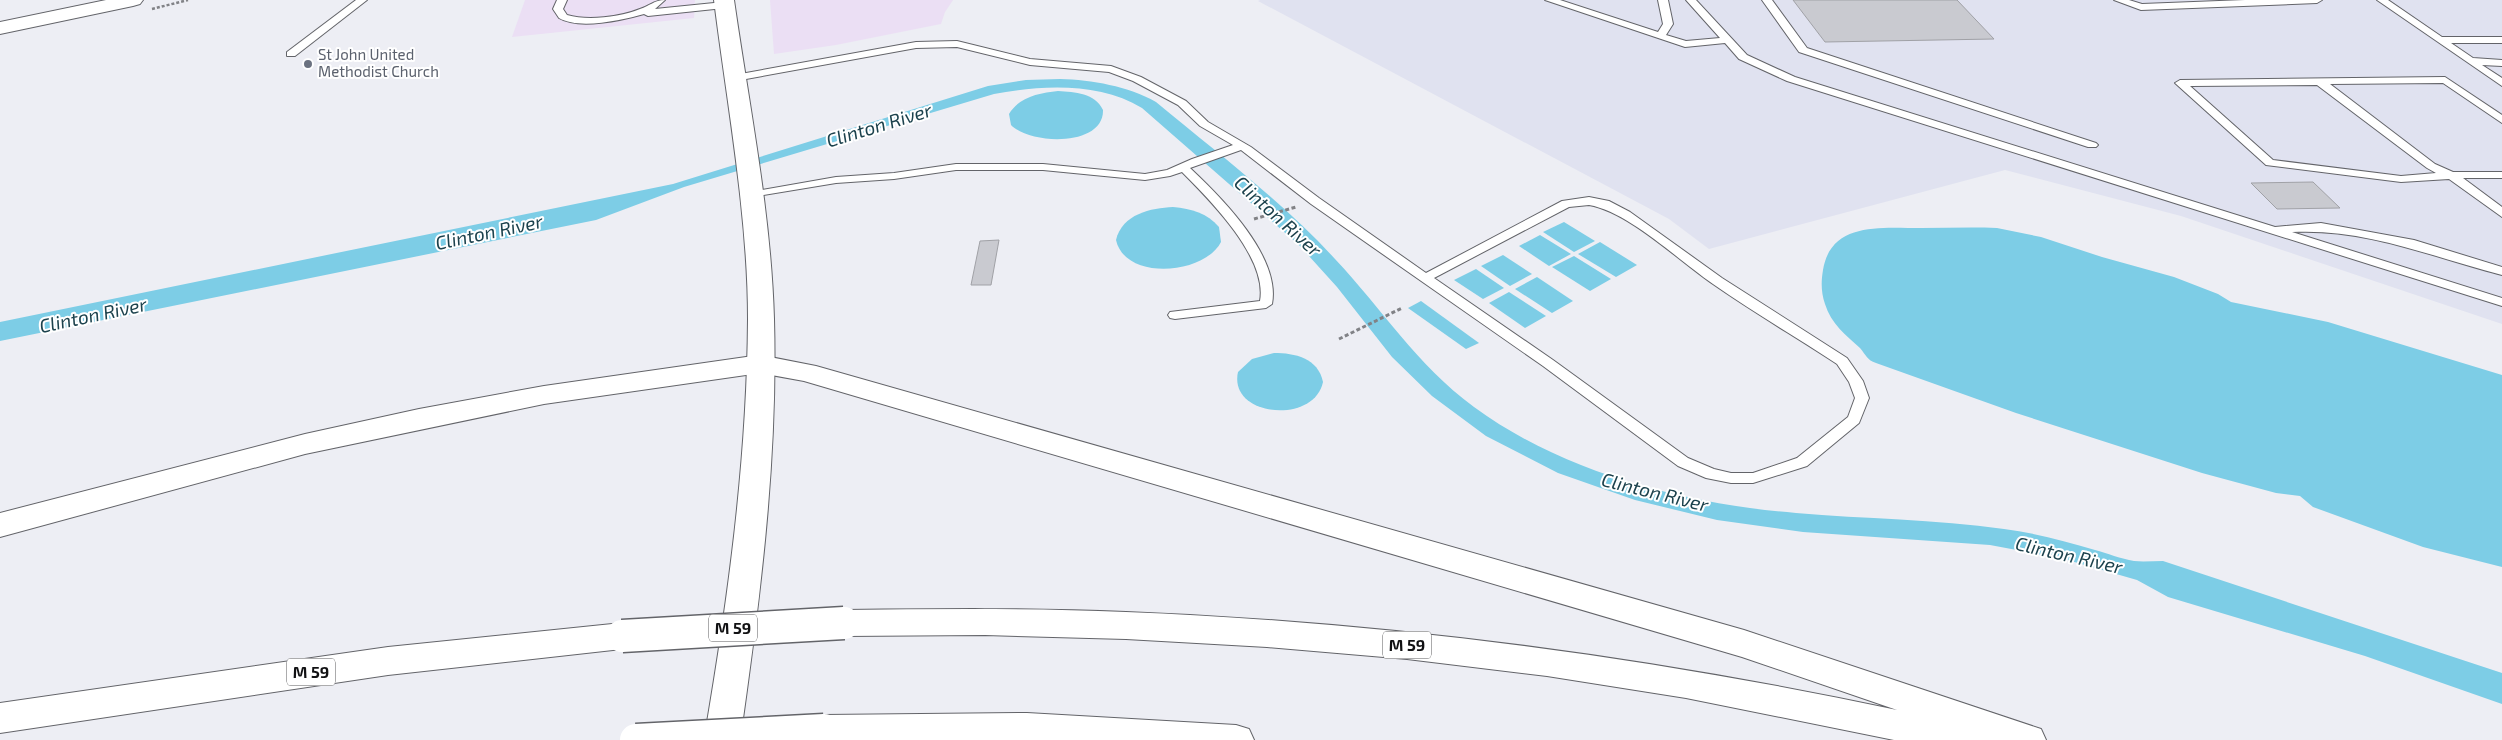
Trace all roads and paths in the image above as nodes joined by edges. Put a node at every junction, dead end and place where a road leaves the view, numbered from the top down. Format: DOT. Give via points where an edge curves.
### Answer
graph roads {
  1 [pos="133,0"];
  2 [pos="362,0"];
  3 [pos="562,0"];
  4 [pos="660,0"];
  5 [pos="1550,0"];
  6 [pos="1663,0"];
  7 [pos="1691,0"];
  8 [pos="1766,0"];
  9 [pos="2119,0"];
  10 [pos="2316,0"];
  11 [pos="2382,0"];
  12 [pos="724,2"];
  13 [pos="640,14"];
  14 [pos="0,28"];
  15 [pos="1660,37"];
  16 [pos="1728,40"];
  17 [pos="2440,40"];
  18 [pos="2502,40"];
  19 [pos="291,54"];
  20 [pos="2470,61"];
  21 [pos="2502,63"];
  22 [pos="735,78"];
  23 [pos="2319,81"];
  24 [pos="2502,83"];
  25 [pos="2502,120"];
  26 [pos="2092,145"];
  27 [pos="1242,146"];
  28 [pos="1183,167"];
  29 [pos="2451,175"];
  30 [pos="2502,175"];
  31 [pos="750,194"];
  32 [pos="1304,204"];
  33 [pos="2502,213"];
  34 [pos="1262,217"];
  35 [pos="2270,230"];
  36 [pos="2502,271"];
  37 [pos="1425,278"];
  38 [pos="2502,302"];
  39 [pos="1402,308"];
  40 [pos="1174,315"];
  41 [pos="1339,339"];
  42 [pos="760,364"];
  43 [pos="0,525"];
  44 [pos="0,718"];
  45 [pos="636,740"];
  46 [pos="722,740"];
  47 [pos="1236,740"];
  48 [pos="1964,740"];
  49 [pos="2028,740"];
  1 -- 14 [label="main road"];
  2 -- 19 [label="lane"];
  3 -- 13 [label="lane" via="558,9 566,18"];
  4 -- 13 [label="lane" via="652,10"];
  5 -- 15 [label="lane"];
  6 -- 15 [label="lane" via="1668,24"];
  7 -- 16 [label="lane"];
  8 -- 26 [label="lane" via="1803,50"];
  9 -- 10 [label="lane" via="2141,7"];
  11 -- 17 [label="lane"];
  12 -- 13 [label="lane"];
  12 -- 22 [label="main road"];
  15 -- 16 [label="lane" via="1685,44"];
  16 -- 35 [label="lane" via="1743,57 1791,79"];
  17 -- 18 [label="lane"];
  17 -- 20 [label="lane"];
  20 -- 21 [label="lane"];
  20 -- 24 [label="lane"];
  22 -- 27 [label="lane" via="916,45 957,44 1030,62 1111,69 1182,102 1204,124"];
  22 -- 31 [label="main road"];
  23 -- 25 [label="lane" via="2445,80"];
  23 -- 29 [label="lane" via="2430,166"];
  23 -- 29 [label="lane" via="2180,83 2270,163 2401,179"];
  27 -- 28 [label="lane"];
  27 -- 37 [label="lane"];
  28 -- 31 [label="lane" via="1145,177 1043,167 956,167 836,180"];
  28 -- 40 [label="lane" via="1234,223 1259,262 1268,286 1266,304"];
  29 -- 30 [label="lane"];
  29 -- 33 [label="lane"];
  31 -- 42 [label="main road" via="759,271"];
  32 -- 34 [label="path"];
  35 -- 36 [label="lane" via="2322,227 2414,244"];
  35 -- 38 [label="lane"];
  37 -- 37 [label="lane" via="1682,462 1711,474 1753,478 1802,462 1854,420 1862,398 1856,381 1842,361 1605,204 1589,201 1566,204"];
  39 -- 41 [label="path"];
  42 -- 43 [label="main road" via="544,395 419,418 305,444"];
  42 -- 46 [label="main road" via="759,441 752,524 744,600"];
  42 -- 49 [label="main road" via="806,372 888,395 1744,644"];
  44 -- 48 [label="main road, M 59, bridge" via="502,647 622,636 844,623 941,621 1138,624 1375,642 1594,668 1819,709"];
  45 -- 47 [label="main road, bridge" via="824,730 1028,728"];
}
